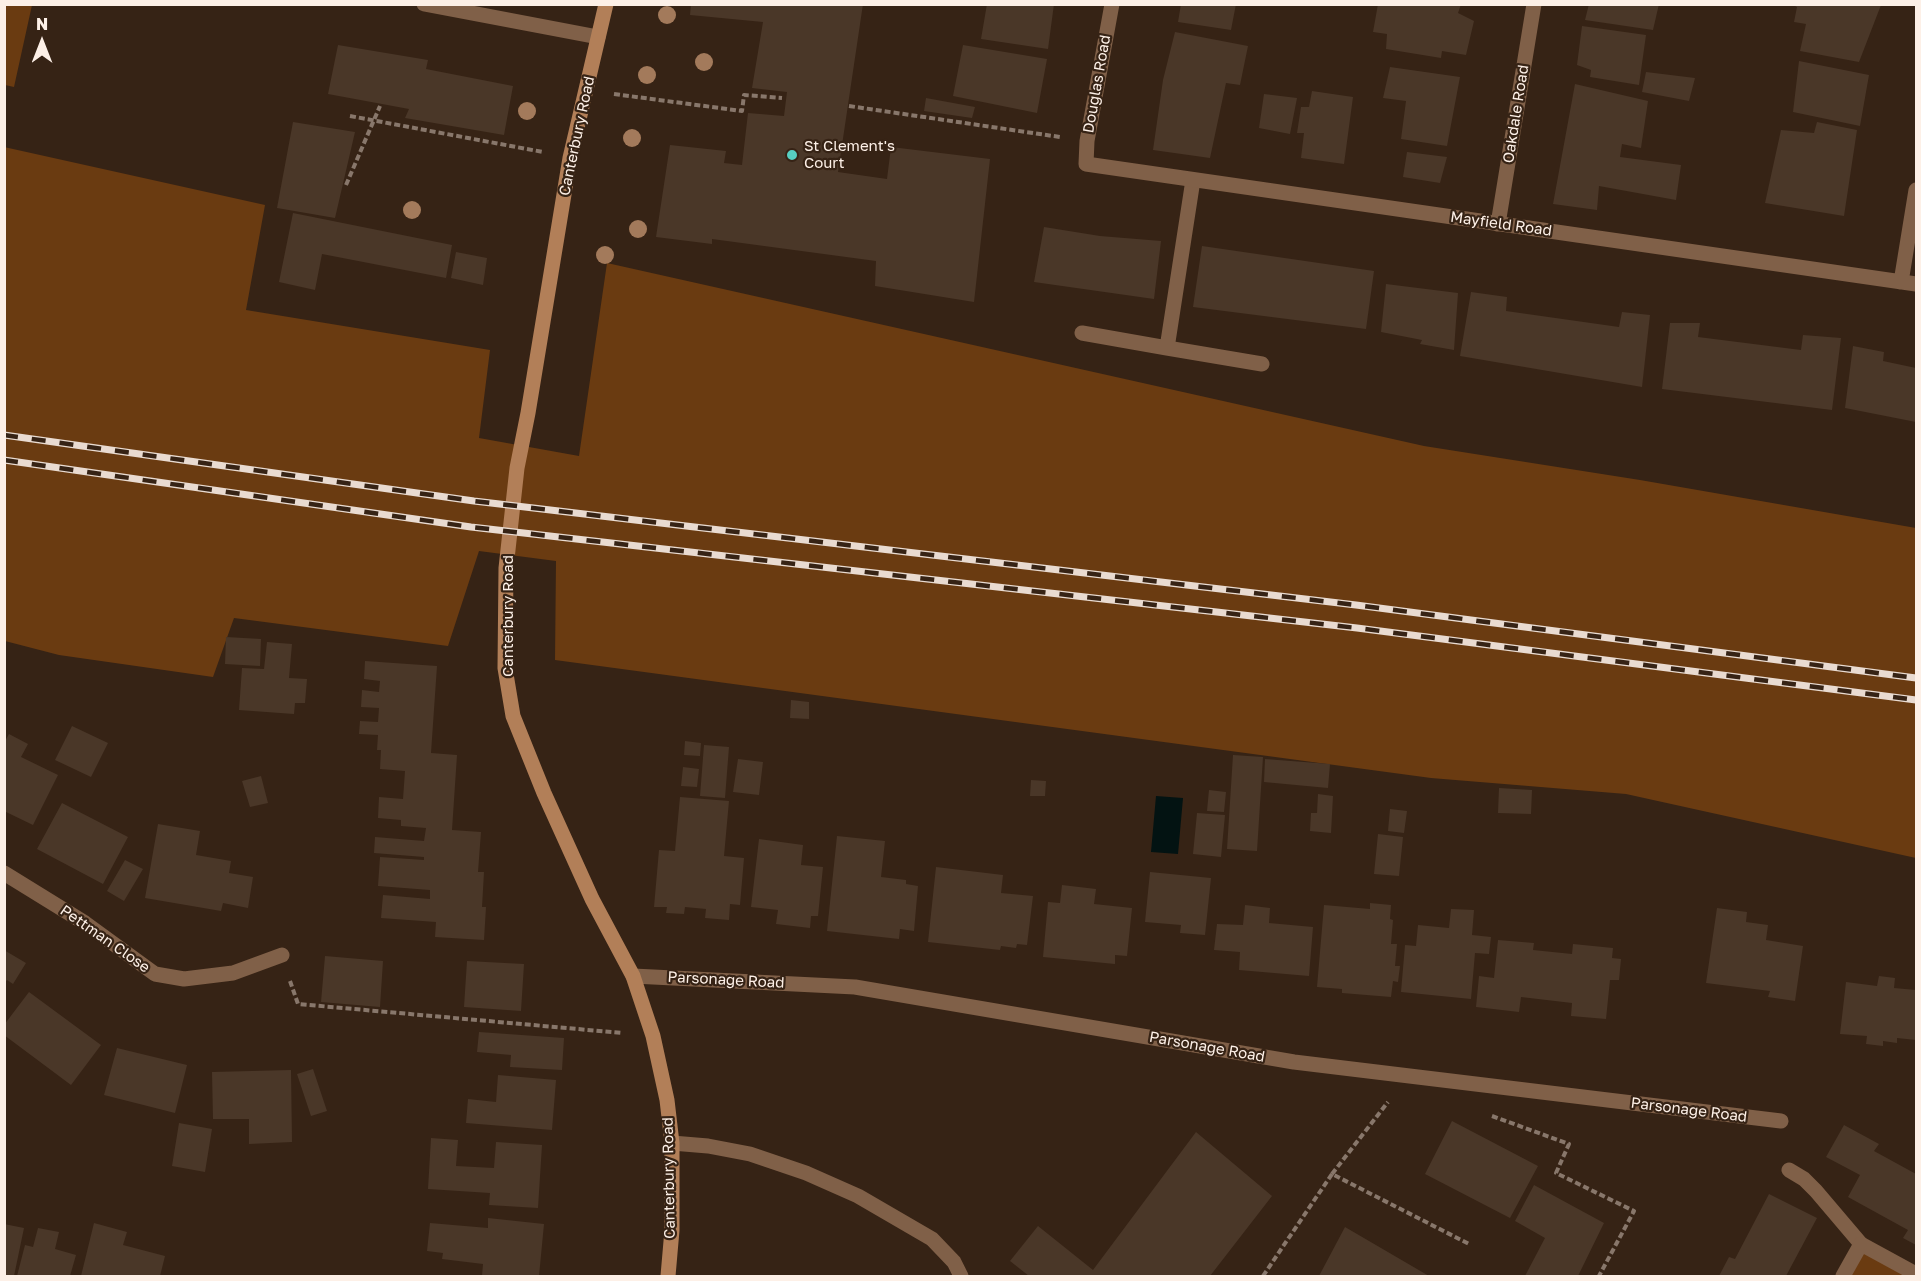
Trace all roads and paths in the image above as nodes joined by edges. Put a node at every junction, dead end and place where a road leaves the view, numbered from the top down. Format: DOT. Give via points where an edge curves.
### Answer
graph roads {
  1 [pos="424,4"];
  2 [pos="606,4"];
  3 [pos="1112,4"];
  4 [pos="1534,4"];
  5 [pos="598,37"];
  6 [pos="586,90"];
  7 [pos="782,98"];
  8 [pos="380,106"];
  9 [pos="849,106"];
  10 [pos="350,116"];
  11 [pos="374,120"];
  12 [pos="1087,141"];
  13 [pos="570,158"];
  14 [pos="1086,164"];
  15 [pos="1193,180"];
  16 [pos="346,185"];
  17 [pos="1917,190"];
  18 [pos="1498,224"];
  19 [pos="1901,282"];
  20 [pos="1917,284"];
  21 [pos="1082,333"];
  22 [pos="1167,348"];
  23 [pos="1262,364"];
  24 [pos="4,873"];
  25 [pos="282,955"];
  26 [pos="633,976"];
  27 [pos="653,1036"];
  28 [pos="1390,1100"];
  29 [pos="1488,1115"];
  30 [pos="1781,1121"];
  31 [pos="672,1143"];
  32 [pos="1789,1170"];
  33 [pos="1332,1174"];
  34 [pos="1469,1244"];
  35 [pos="1861,1244"];
  36 [pos="1917,1274"];
  37 [pos="668,1276"];
  38 [pos="961,1276"];
  39 [pos="1263,1276"];
  40 [pos="1599,1276"];
  41 [pos="1844,1276"];
  1 -- 5 [label="street"];
  2 -- 5 [label="main road, Canterbury Road"];
  3 -- 12 [label="street, Douglas Road"];
  4 -- 18 [label="street, Oakdale Road"];
  5 -- 6 [label="main road, Canterbury Road"];
  6 -- 7 [label="path" via="742,111 744,95"];
  6 -- 13 [label="main road, Canterbury Road"];
  8 -- 11 [label="path"];
  9 -- 12 [label="path"];
  10 -- 11 [label="path"];
  11 -- 13 [label="path"];
  11 -- 16 [label="path"];
  12 -- 14 [label="street, Douglas Road"];
  13 -- 26 [label="main road, Canterbury Road" via="517,468 506,568 505,668 513,716 544,793 592,899"];
  14 -- 15 [label="street, Mayfield Road"];
  15 -- 18 [label="street, Mayfield Road"];
  15 -- 22 [label="street"];
  17 -- 19 [label="street"];
  18 -- 19 [label="street, Mayfield Road"];
  19 -- 20 [label="street, Mayfield Road"];
  21 -- 22 [label="street"];
  22 -- 23 [label="street"];
  24 -- 25 [label="street, Pettman Close" via="85,923 155,974 184,979 233,973"];
  25 -- 27 [label="path" via="298,1005"];
  26 -- 27 [label="main road, Canterbury Road"];
  26 -- 30 [label="street, Parsonage Road" via="855,987 1294,1062"];
  27 -- 31 [label="main road, Canterbury Road"];
  28 -- 33 [label="path"];
  29 -- 40 [label="path" via="1569,1144 1556,1173 1634,1211"];
  31 -- 37 [label="main road, Canterbury Road"];
  31 -- 38 [label="street" via="750,1154 858,1196 932,1239 954,1262"];
  32 -- 35 [label="street" via="1816,1191"];
  33 -- 34 [label="path"];
  33 -- 39 [label="path"];
  35 -- 36 [label="street"];
  35 -- 41 [label="street"];
}
